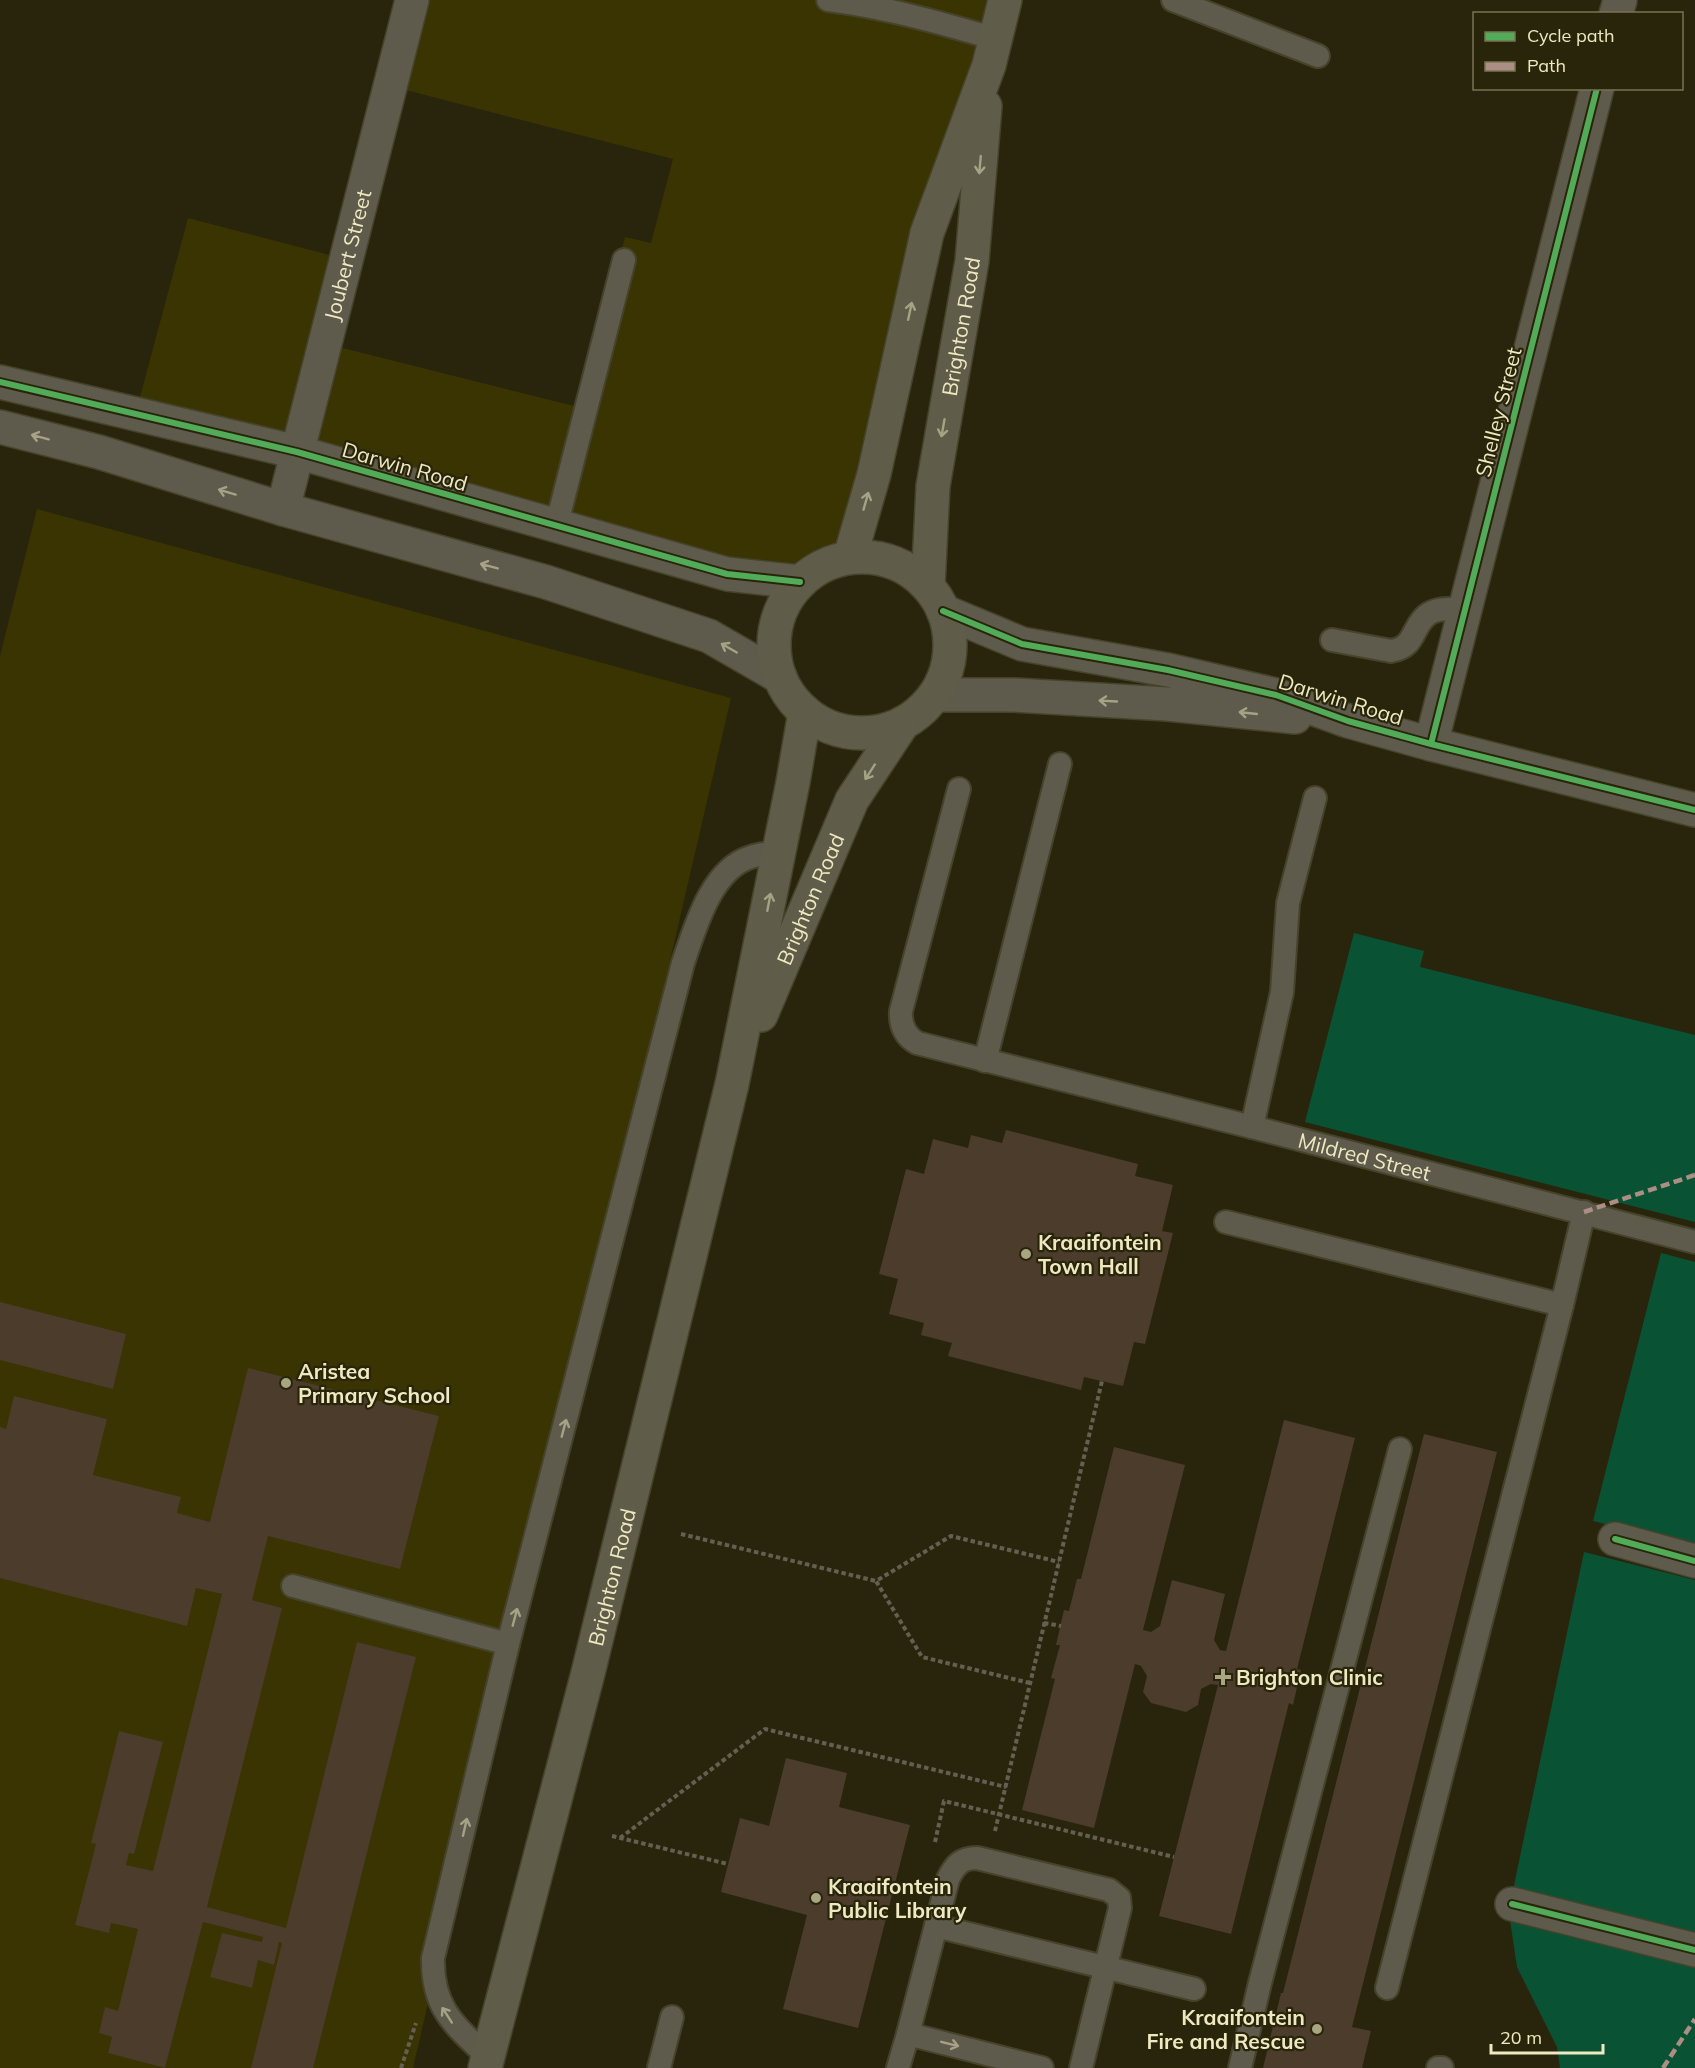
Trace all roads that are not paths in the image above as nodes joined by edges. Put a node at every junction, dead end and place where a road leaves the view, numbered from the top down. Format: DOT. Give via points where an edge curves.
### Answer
graph roads {
  1 [pos="412,0"];
  2 [pos="828,0"];
  3 [pos="1005,0"];
  4 [pos="1173,0"];
  5 [pos="862,2"];
  6 [pos="992,52"];
  7 [pos="1318,56"];
  8 [pos="1596,90"];
  9 [pos="624,260"];
  10 [pos="0,382"];
  11 [pos="0,427"];
  12 [pos="297,452"];
  13 [pos="283,509"];
  14 [pos="556,527"];
  15 [pos="850,557"];
  16 [pos="800,582"];
  17 [pos="936,598"];
  18 [pos="1465,609"];
  19 [pos="1332,640"];
  20 [pos="780,677"];
  21 [pos="935,695"];
  22 [pos="805,712"];
  23 [pos="1348,721"];
  24 [pos="903,723"];
  25 [pos="1431,744"];
  26 [pos="1060,764"];
  27 [pos="959,789"];
  28 [pos="1315,798"];
  29 [pos="1695,810"];
  30 [pos="779,852"];
  31 [pos="985,1061"];
  32 [pos="732,1084"];
  33 [pos="1252,1127"];
  34 [pos="1584,1212"];
  35 [pos="1226,1222"];
  36 [pos="1695,1242"];
  37 [pos="1562,1305"];
  38 [pos="1400,1449"];
  39 [pos="1615,1539"];
  40 [pos="1695,1561"];
  41 [pos="293,1586"];
  42 [pos="507,1644"];
  43 [pos="1512,1904"];
  44 [pos="936,1926"];
  45 [pos="1695,1950"];
  46 [pos="1105,1967"];
  47 [pos="1387,1988"];
  48 [pos="1194,1989"];
  49 [pos="672,2017"];
  50 [pos="908,2034"];
  51 [pos="487,2062"];
  52 [pos="659,2068"];
  53 [pos="898,2068"];
  54 [pos="1042,2068"];
  55 [pos="1081,2068"];
  56 [pos="1240,2068"];
  1 -- 12 [label="street, Joubert Street"];
  2 -- 5 [label="lane"];
  3 -- 6 [label="main road, Brighton Road"];
  4 -- 7 [label="lane"];
  5 -- 6 [label="lane"];
  15 -- 6 [label="main road, Brighton Road, one-way" via="874,474 927,232"];
  6 -- 17 [label="main road, Brighton Road, one-way" via="972,261 933,486"];
  8 -- 18 [label="street, Shelley Street"];
  9 -- 14 [label="lane"];
  10 -- 12 [label="street, Darwin Road"];
  13 -- 11 [label="street, one-way" via="99,452"];
  12 -- 13 [label="street, Joubert Street"];
  12 -- 14 [label="street, Darwin Road"];
  20 -- 13 [label="street, one-way" via="709,636 546,582"];
  14 -- 16 [label="street, Darwin Road" via="727,574"];
  15 -- 16 [label="main road" via="823,565"];
  15 -- 17 [label="main road" via="879,558 906,568"];
  16 -- 20 [label="main road" via="785,602 776,626 774,652"];
  17 -- 21 [label="main road" via="950,639 947,668"];
  17 -- 23 [label="street, Darwin Road" via="1022,644 1168,670 1276,696"];
  18 -- 19 [label="lane" via="1441,609 1427,614 1410,641 1397,650"];
  18 -- 25 [label="street, Shelley Street"];
  20 -- 22 [label="main road"];
  23 -- 21 [label="street, Darwin Road, one-way" via="1155,703"];
  21 -- 24 [label="main road"];
  22 -- 24 [label="main road" via="819,722 852,733 887,730"];
  22 -- 30 [label="main road, Brighton Road"];
  23 -- 25 [label="street, Darwin Road"];
  24 -- 32 [label="main road, Brighton Road, one-way" via="852,800"];
  25 -- 29 [label="street, Darwin Road"];
  26 -- 31 [label="lane"];
  27 -- 31 [label="lane, Mildred Street" via="900,1017 906,1035 917,1043"];
  28 -- 33 [label="lane" via="1288,903 1282,992"];
  32 -- 30 [label="main road, Brighton Road, one-way"];
  42 -- 30 [label="lane, one-way" via="682,963 697,922 721,879 740,861"];
  31 -- 33 [label="lane, Mildred Street"];
  32 -- 51 [label="main road, Brighton Road" via="588,1673"];
  33 -- 34 [label="lane, Mildred Street"];
  34 -- 36 [label="lane, Mildred Street"];
  34 -- 37 [label="lane"];
  35 -- 37 [label="lane"];
  37 -- 47 [label="lane"];
  38 -- 56 [label="lane"];
  39 -- 40 [label="street"];
  41 -- 42 [label="lane"];
  51 -- 42 [label="lane, one-way" via="443,2010 437,1995 433,1958"];
  43 -- 45 [label="street"];
  44 -- 46 [label="lane"];
  44 -- 46 [label="lane" via="954,1868 967,1858 989,1860 1115,1894 1120,1908"];
  44 -- 50 [label="lane"];
  46 -- 48 [label="lane"];
  46 -- 55 [label="lane"];
  49 -- 52 [label="lane"];
  50 -- 53 [label="lane"];
  50 -- 54 [label="lane, one-way"];
}
